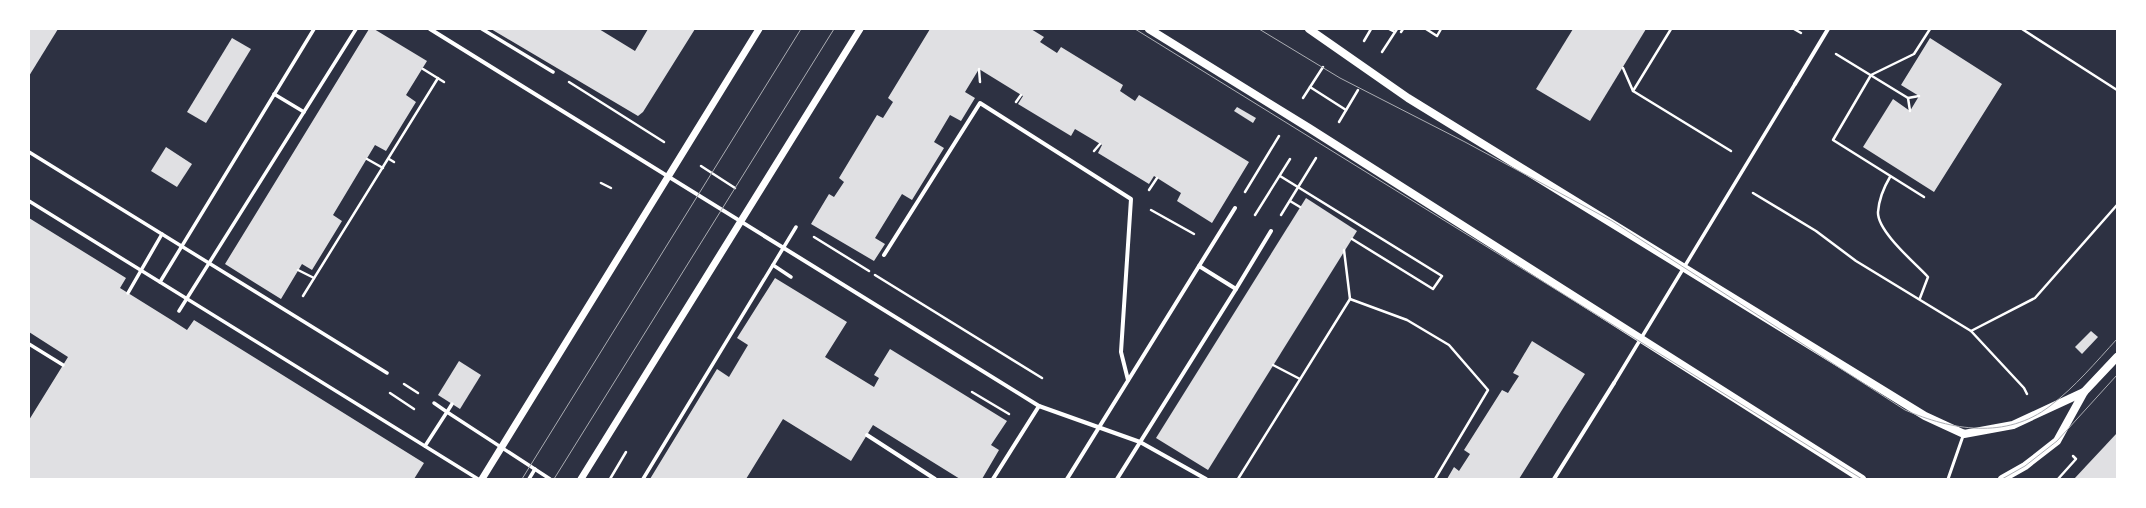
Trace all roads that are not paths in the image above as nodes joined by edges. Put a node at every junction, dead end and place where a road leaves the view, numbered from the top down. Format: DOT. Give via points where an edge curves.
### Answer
graph roads {
  1 [pos="314,29"];
  2 [pos="356,29"];
  3 [pos="430,29"];
  4 [pos="482,29"];
  5 [pos="759,29"];
  6 [pos="860,29"];
  7 [pos="1149,29"];
  8 [pos="1309,29"];
  9 [pos="1828,29"];
  10 [pos="553,72"];
  11 [pos="1795,84"];
  12 [pos="274,94"];
  13 [pos="304,112"];
  14 [pos="29,152"];
  15 [pos="670,177"];
  16 [pos="29,201"];
  17 [pos="1235,208"];
  18 [pos="741,221"];
  19 [pos="796,227"];
  20 [pos="1271,231"];
  21 [pos="162,234"];
  22 [pos="182,247"];
  23 [pos="884,256"];
  24 [pos="210,264"];
  25 [pos="773,265"];
  26 [pos="1199,266"];
  27 [pos="141,270"];
  28 [pos="791,277"];
  29 [pos="160,282"];
  30 [pos="1236,289"];
  31 [pos="128,293"];
  32 [pos="188,299"];
  33 [pos="179,311"];
  34 [pos="29,344"];
  35 [pos="2117,357"];
  36 [pos="63,365"];
  37 [pos="387,373"];
  38 [pos="1128,380"];
  39 [pos="1614,383"];
  40 [pos="2084,392"];
  41 [pos="434,403"];
  42 [pos="452,404"];
  43 [pos="1039,406"];
  44 [pos="447,412"];
  45 [pos="1099,426"];
  46 [pos="1964,434"];
  47 [pos="866,435"];
  48 [pos="1140,442"];
  49 [pos="425,446"];
  50 [pos="535,469"];
  51 [pos="478,479"];
  52 [pos="482,479"];
  53 [pos="529,479"];
  54 [pos="550,479"];
  55 [pos="581,479"];
  56 [pos="643,479"];
  57 [pos="935,479"];
  58 [pos="993,479"];
  59 [pos="1066,479"];
  60 [pos="1117,479"];
  61 [pos="1206,479"];
  62 [pos="1554,479"];
  63 [pos="1862,479"];
  64 [pos="1948,479"];
  65 [pos="2002,479"];
  1 -- 12 [label="street"];
  2 -- 13 [label="street"];
  3 -- 15 [label="street"];
  4 -- 10 [label="street"];
  5 -- 15 [label="street"];
  6 -- 18 [label="street"];
  7 -- 63 [label="main road"];
  8 -- 46 [label="main road" via="1408,98 1918,412"];
  9 -- 11 [label="street"];
  11 -- 39 [label="street"];
  12 -- 13 [label="street"];
  12 -- 22 [label="street"];
  13 -- 24 [label="street"];
  14 -- 21 [label="street"];
  15 -- 18 [label="street"];
  15 -- 52 [label="street"];
  16 -- 27 [label="street"];
  17 -- 26 [label="street"];
  18 -- 43 [label="street"];
  18 -- 55 [label="street"];
  19 -- 25 [label="street"];
  20 -- 30 [label="street"];
  21 -- 22 [label="street"];
  21 -- 27 [label="street"];
  22 -- 24 [label="street"];
  22 -- 29 [label="street"];
  23 -- 38 [label="street" via="980,103 1131,199 1121,352"];
  24 -- 32 [label="street"];
  24 -- 37 [label="street"];
  25 -- 28 [label="street"];
  25 -- 56 [label="street"];
  26 -- 30 [label="street"];
  26 -- 38 [label="street"];
  27 -- 29 [label="street"];
  27 -- 31 [label="street"];
  29 -- 32 [label="street"];
  30 -- 48 [label="street"];
  32 -- 33 [label="street"];
  32 -- 49 [label="street"];
  34 -- 36 [label="street"];
  35 -- 40 [label="main road"];
  38 -- 45 [label="street"];
  39 -- 62 [label="street"];
  40 -- 46 [label="main road" via="2013,424"];
  40 -- 65 [label="main road" via="2057,441 2025,466"];
  41 -- 44 [label="street"];
  42 -- 44 [label="street"];
  43 -- 45 [label="street"];
  43 -- 58 [label="street"];
  44 -- 49 [label="street"];
  44 -- 50 [label="street"];
  45 -- 48 [label="street"];
  45 -- 59 [label="street"];
  46 -- 64 [label="lane"];
  47 -- 57 [label="street"];
  48 -- 60 [label="street"];
  48 -- 61 [label="street"];
  49 -- 51 [label="street"];
  50 -- 53 [label="street"];
  50 -- 54 [label="street"];
}
